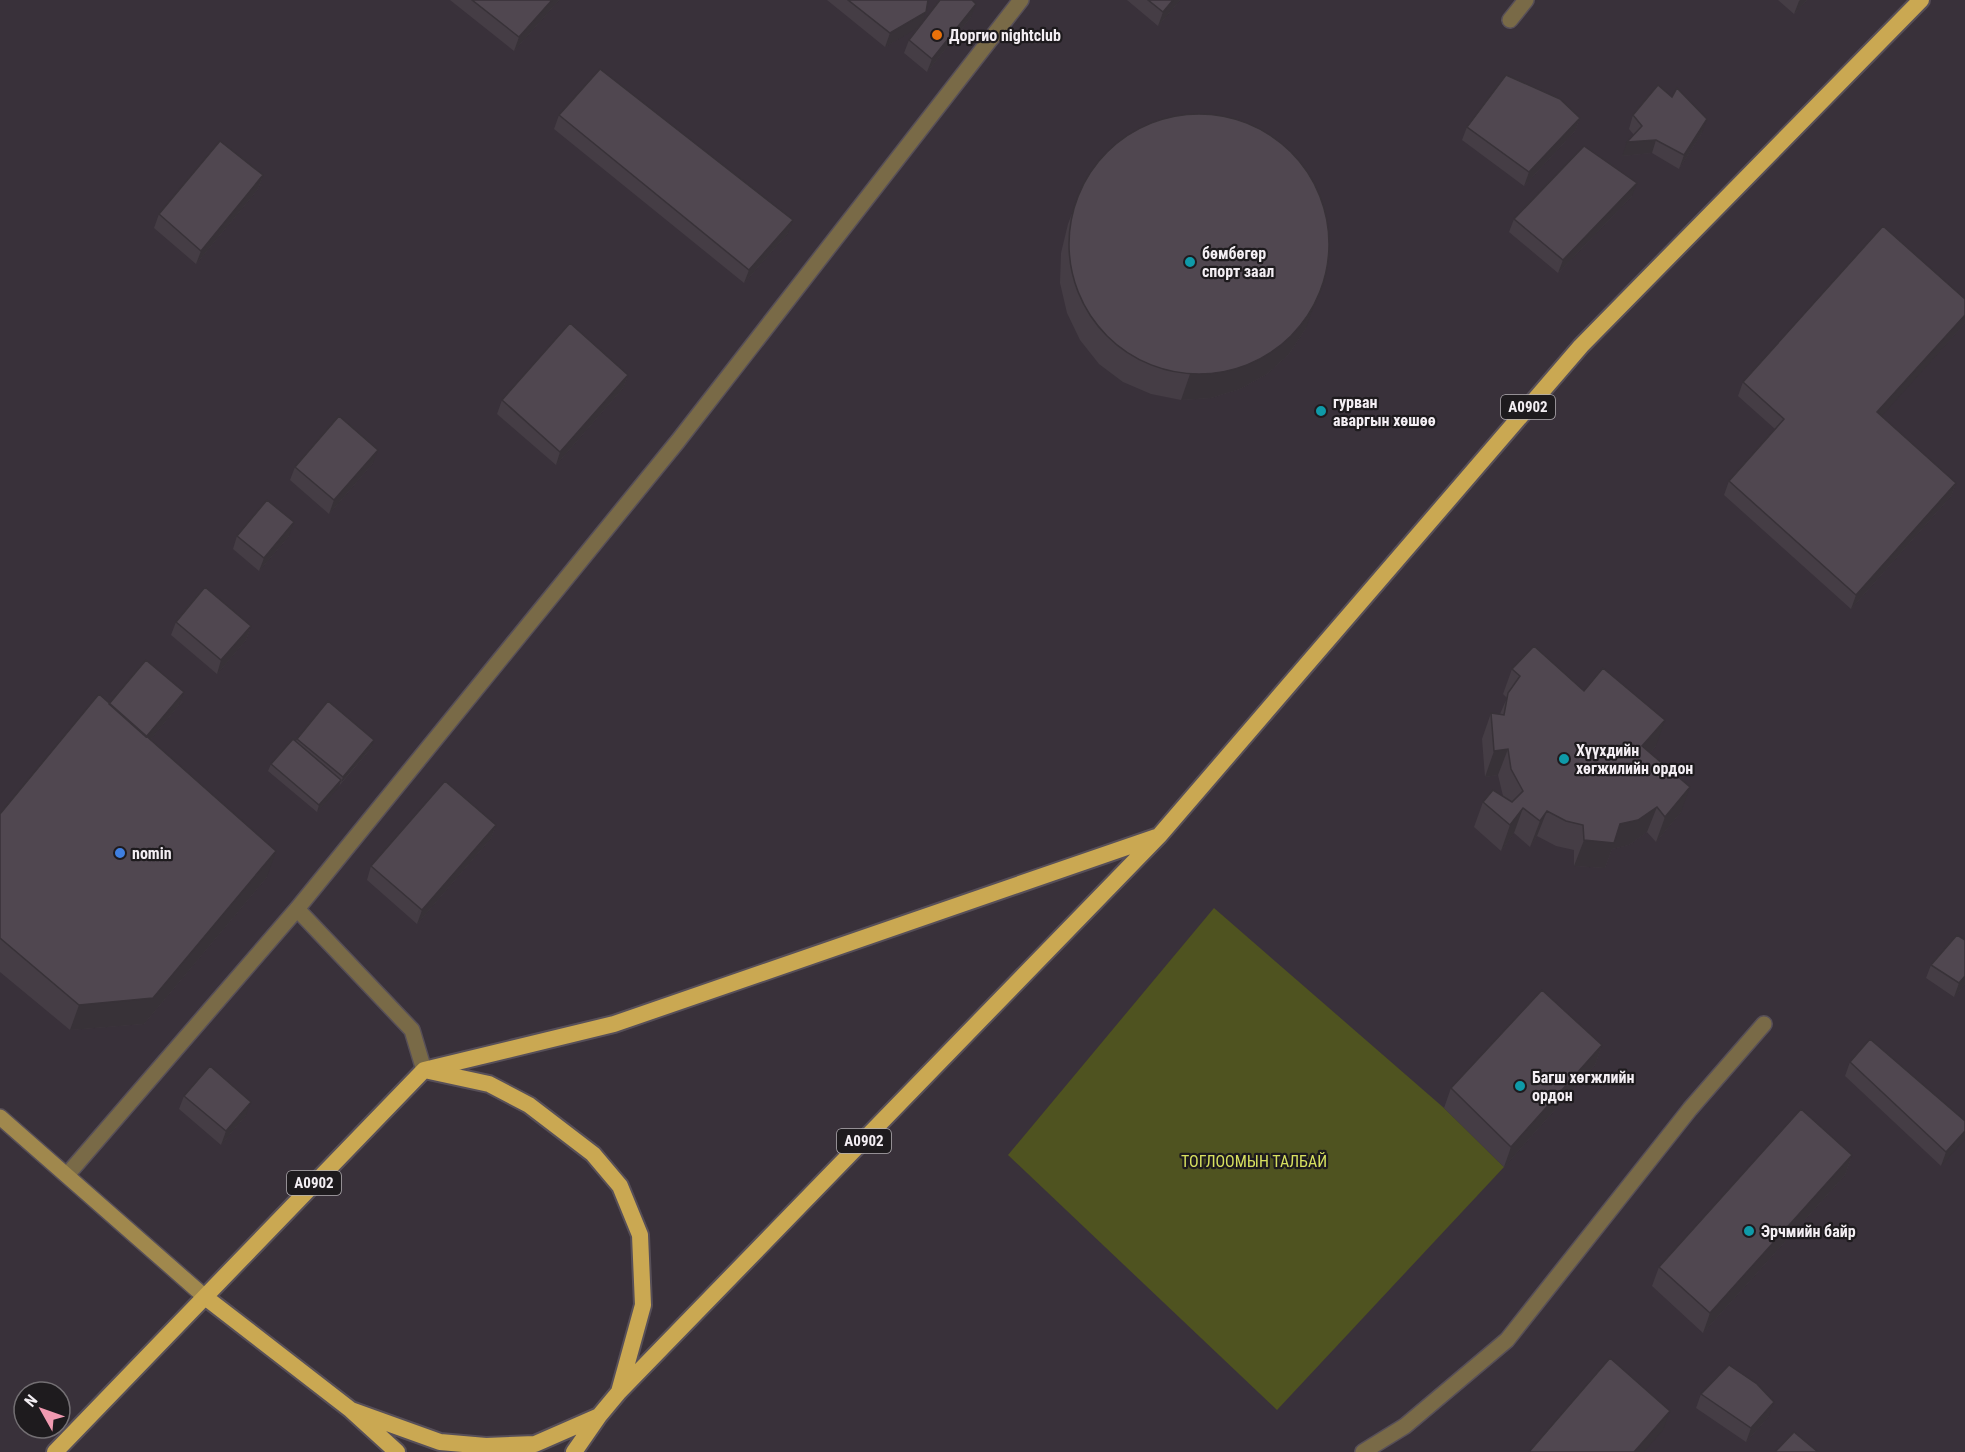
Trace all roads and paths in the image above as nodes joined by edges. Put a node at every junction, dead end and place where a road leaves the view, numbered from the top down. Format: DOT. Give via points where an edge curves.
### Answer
graph roads {
  1 [pos="1021,0"];
  2 [pos="1526,0"];
  3 [pos="1920,0"];
  4 [pos="1510,20"];
  5 [pos="1159,836"];
  6 [pos="297,909"];
  7 [pos="1764,1023"];
  8 [pos="424,1070"];
  9 [pos="0,1117"];
  10 [pos="67,1175"];
  11 [pos="205,1297"];
  12 [pos="619,1392"];
  13 [pos="351,1410"];
  14 [pos="599,1416"];
  15 [pos="55,1452"];
  16 [pos="397,1452"];
  17 [pos="574,1452"];
  18 [pos="1363,1452"];
  1 -- 6 [label="street" via="678,441"];
  2 -- 4 [label="street"];
  3 -- 5 [label="highway, A0902" via="1581,346"];
  5 -- 8 [label="highway" via="614,1024"];
  5 -- 12 [label="highway, A0902"];
  6 -- 8 [label="street" via="412,1030"];
  6 -- 10 [label="street"];
  7 -- 18 [label="street" via="1690,1109 1507,1340 1405,1426"];
  8 -- 11 [label="highway, A0902"];
  8 -- 12 [label="highway" via="489,1084 529,1105 593,1155 620,1186 640,1234 643,1305"];
  9 -- 10 [label="main road"];
  10 -- 11 [label="main road"];
  11 -- 13 [label="highway"];
  11 -- 15 [label="highway, A0902"];
  12 -- 14 [label="highway, A0902"];
  13 -- 14 [label="highway" via="440,1443 486,1446 535,1444"];
  13 -- 16 [label="highway"];
  14 -- 17 [label="highway, A0902"];
}
